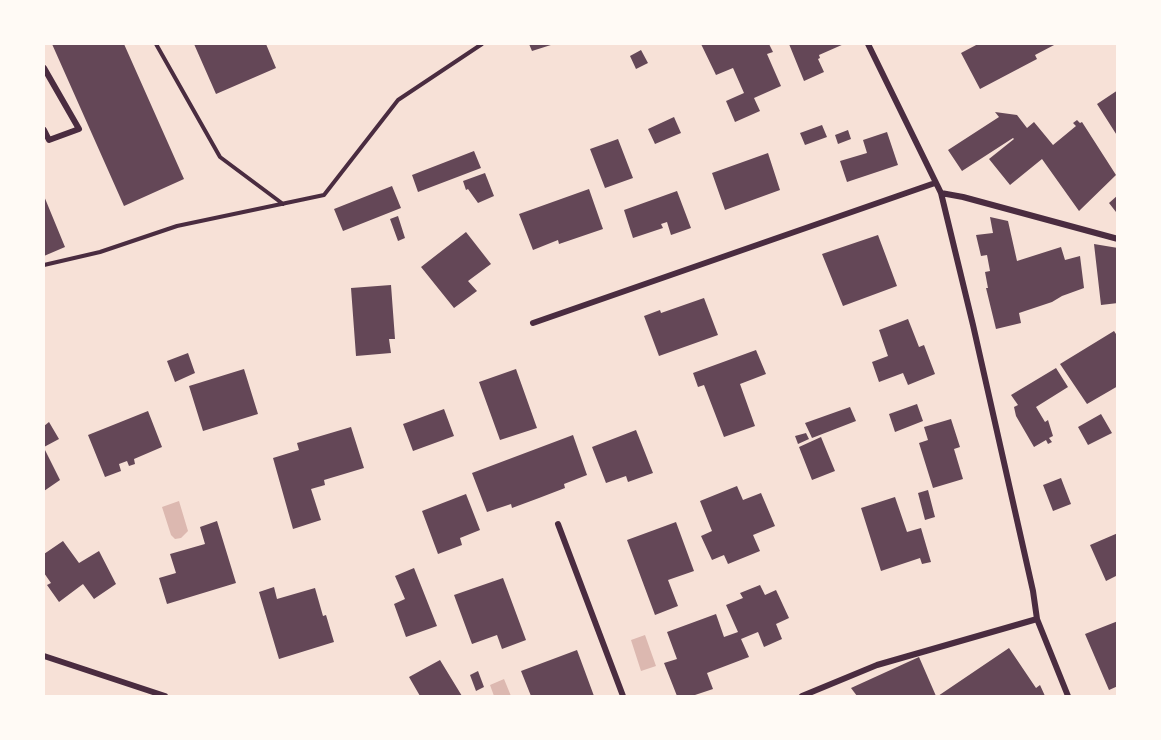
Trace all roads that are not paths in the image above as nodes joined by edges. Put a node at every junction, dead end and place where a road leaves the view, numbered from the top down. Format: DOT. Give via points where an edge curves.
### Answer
graph roads {
  1 [pos="868,44"];
  2 [pos="44,68"];
  3 [pos="44,130"];
  4 [pos="935,183"];
  5 [pos="941,193"];
  6 [pos="1118,239"];
  7 [pos="533,323"];
  8 [pos="558,524"];
  9 [pos="1037,619"];
  10 [pos="44,656"];
  11 [pos="165,696"];
  12 [pos="623,696"];
  13 [pos="802,696"];
  14 [pos="1068,696"];
  1 -- 4 [label="street"];
  2 -- 3 [label="street" via="79,129 49,140"];
  4 -- 5 [label="street"];
  4 -- 7 [label="street"];
  5 -- 6 [label="street"];
  5 -- 9 [label="street"];
  8 -- 12 [label="street"];
  9 -- 13 [label="street" via="877,665"];
  9 -- 14 [label="street"];
  10 -- 11 [label="street"];
}
